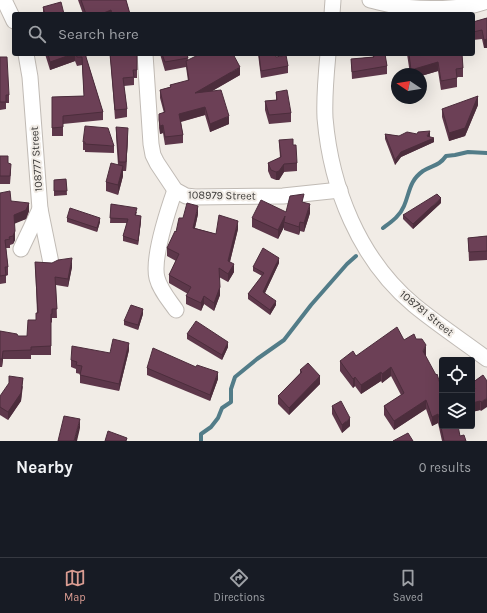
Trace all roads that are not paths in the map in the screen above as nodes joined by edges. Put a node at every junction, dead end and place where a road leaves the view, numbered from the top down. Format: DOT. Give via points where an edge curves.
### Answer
graph roads {
  1 [pos="4,0"];
  2 [pos="333,0"];
  3 [pos="370,0"];
  4 [pos="487,1"];
  5 [pos="332,12"];
  6 [pos="12,17"];
  7 [pos="26,56"];
  8 [pos="146,56"];
  9 [pos="328,56"];
  10 [pos="175,190"];
  11 [pos="340,190"];
  12 [pos="40,209"];
  13 [pos="21,249"];
  14 [pos="51,263"];
  15 [pos="176,310"];
  16 [pos="487,359"];
  1 -- 6 [label="street"];
  2 -- 5 [label="street"];
  3 -- 4 [label="street" via="398,6 430,8 460,7"];
  7 -- 12 [label="street, 108777 Street"];
  8 -- 10 [label="street, 108979 Street" via="153,155"];
  9 -- 11 [label="street, 108781 Street" via="325,117 333,171"];
  10 -- 11 [label="street, 108979 Street" via="186,196 195,197 283,196"];
  10 -- 15 [label="street" via="165,220 156,273 160,285"];
  11 -- 16 [label="street, 108781 Street" via="358,235 384,273 414,304"];
  12 -- 13 [label="street"];
  12 -- 14 [label="street, 108777 Street"];
}
